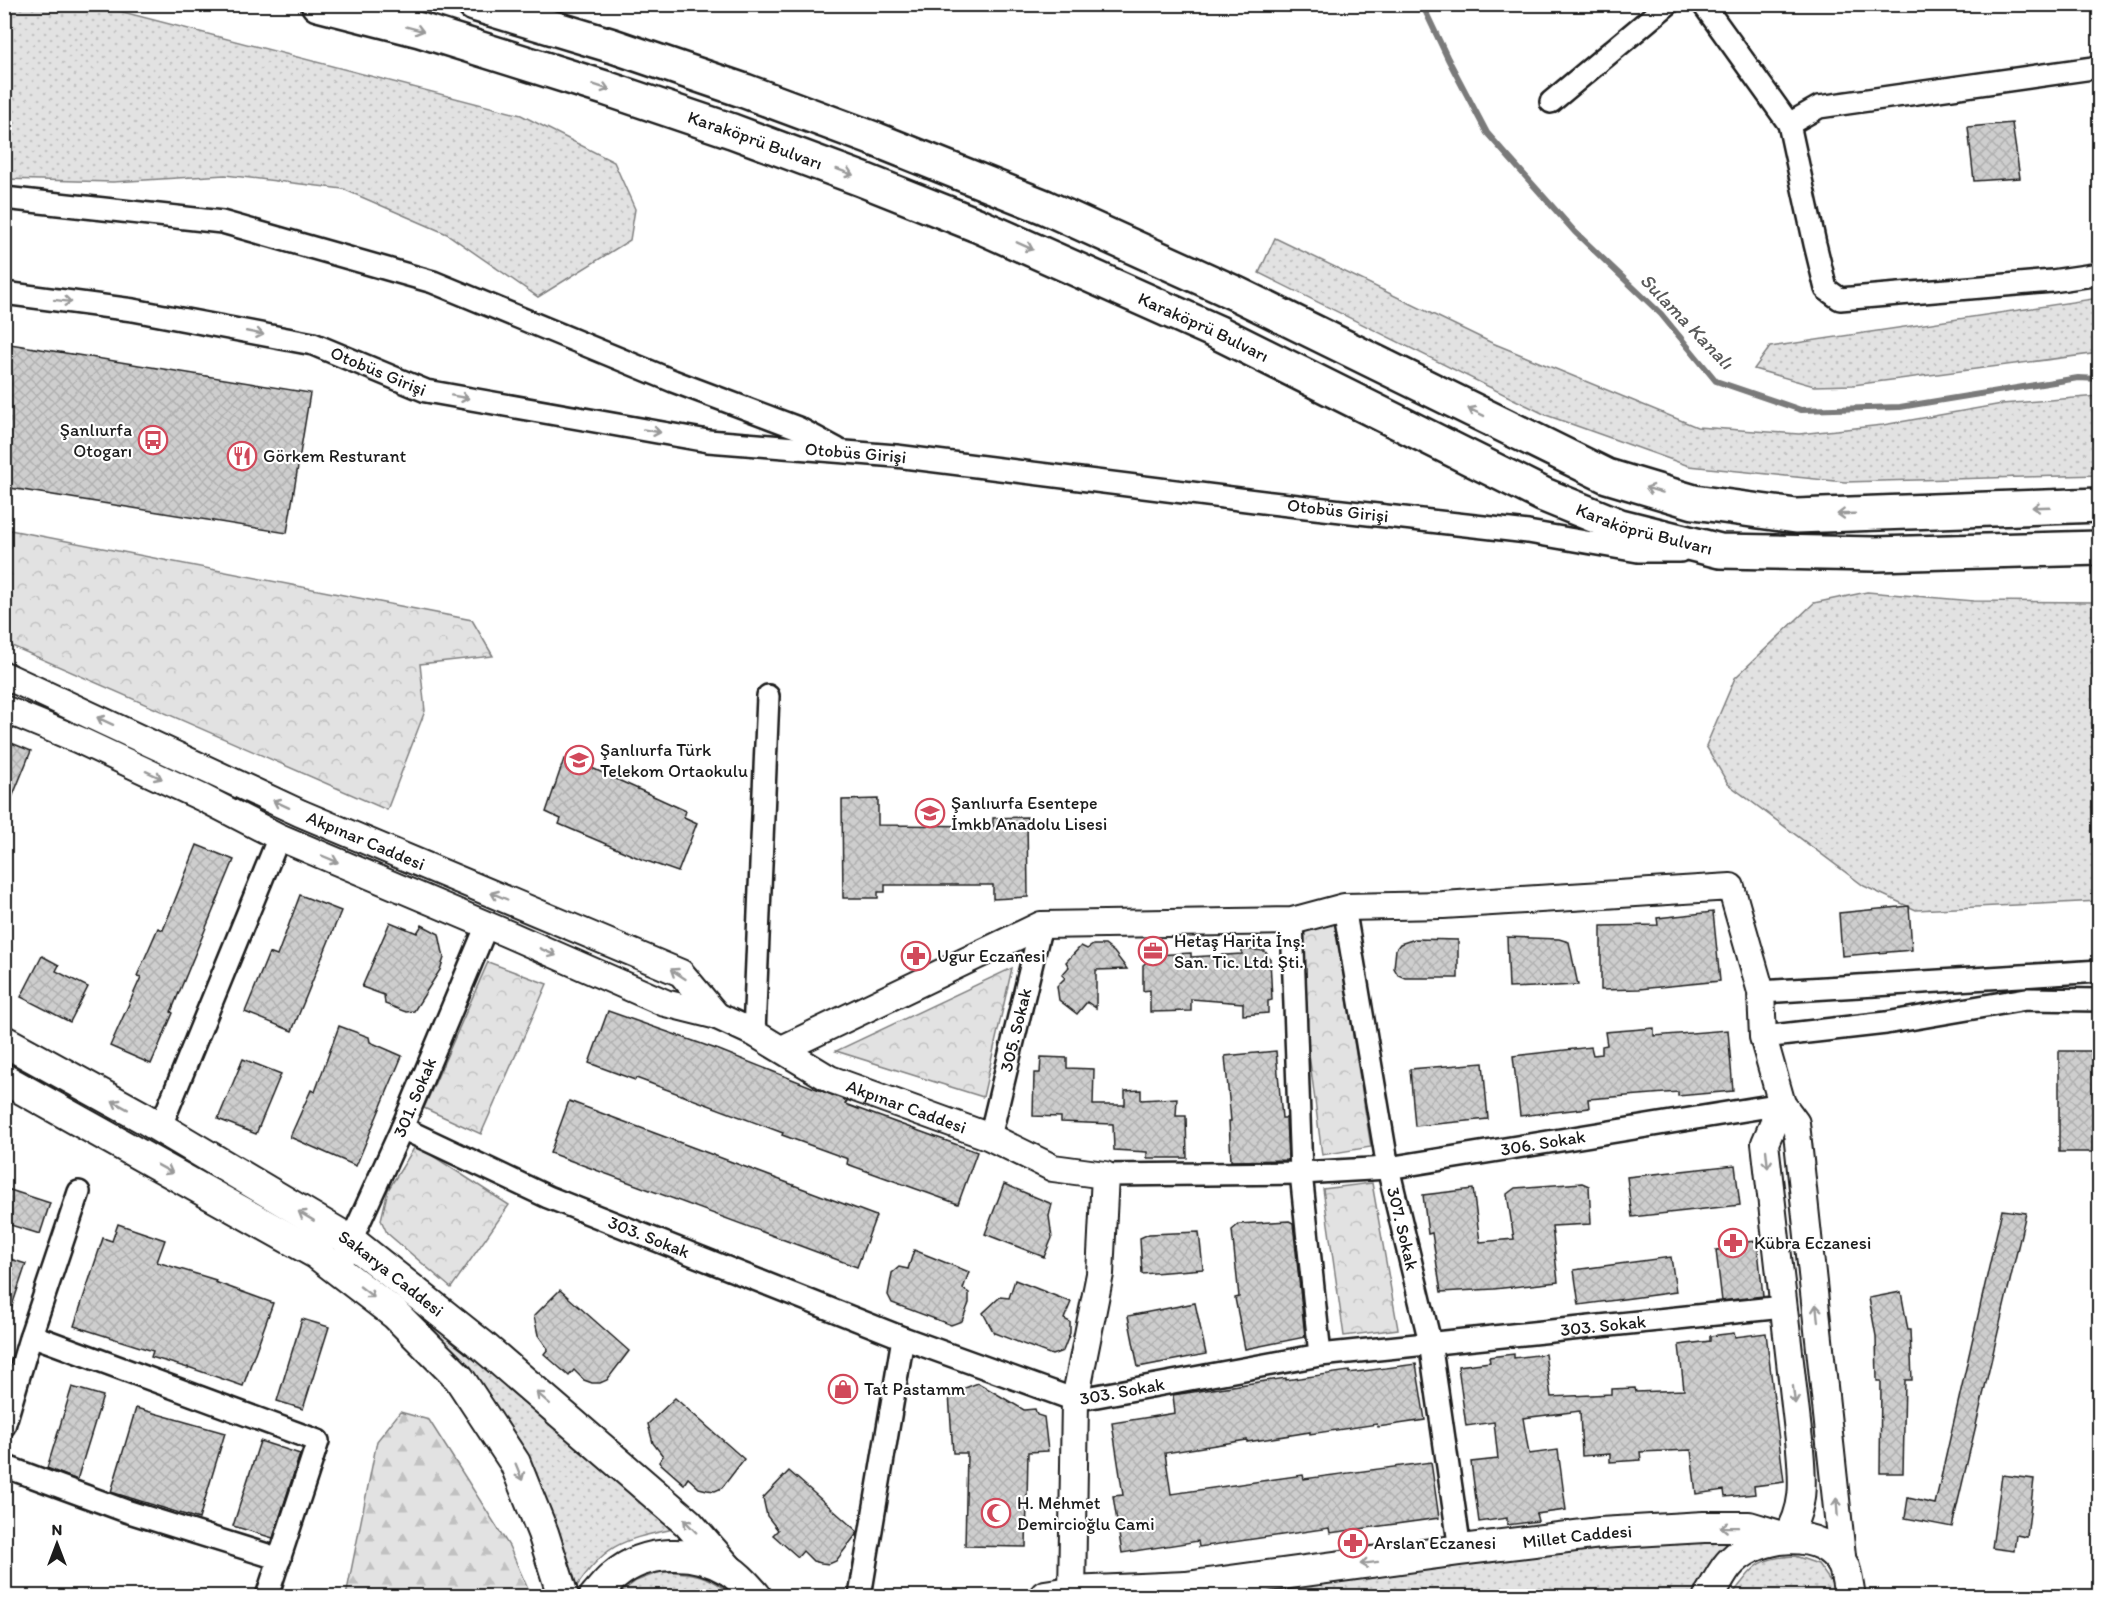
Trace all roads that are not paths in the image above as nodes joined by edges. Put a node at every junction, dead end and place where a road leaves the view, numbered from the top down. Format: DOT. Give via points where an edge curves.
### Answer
graph roads {
  1 [pos="318,4"];
  2 [pos="474,4"];
  3 [pos="1668,4"];
  4 [pos="1703,4"];
  5 [pos="2100,67"];
  6 [pos="1551,102"];
  7 [pos="1789,124"];
  8 [pos="4,198"];
  9 [pos="2100,274"];
  10 [pos="4,293"];
  11 [pos="843,453"];
  12 [pos="2100,505"];
  13 [pos="2100,548"];
  14 [pos="1720,551"];
  15 [pos="4,675"];
  16 [pos="768,696"];
  17 [pos="4,709"];
  18 [pos="279,837"];
  19 [pos="1344,907"];
  20 [pos="1292,921"];
  21 [pos="487,925"];
  22 [pos="1041,925"];
  23 [pos="2100,971"];
  24 [pos="1761,992"];
  25 [pos="2100,1000"];
  26 [pos="717,1016"];
  27 [pos="754,1034"];
  28 [pos="1763,1036"];
  29 [pos="4,1041"];
  30 [pos="782,1049"];
  31 [pos="4,1079"];
  32 [pos="1782,1104"];
  33 [pos="160,1128"];
  34 [pos="402,1128"];
  35 [pos="990,1137"];
  36 [pos="1388,1168"];
  37 [pos="1301,1173"];
  38 [pos="1105,1175"];
  39 [pos="79,1192"];
  40 [pos="351,1241"];
  41 [pos="338,1269"];
  42 [pos="1783,1307"];
  43 [pos="31,1335"];
  44 [pos="903,1338"];
  45 [pos="1430,1342"];
  46 [pos="1320,1355"];
  47 [pos="1075,1401"];
  48 [pos="4,1426"];
  49 [pos="4,1466"];
  50 [pos="1786,1538"];
  51 [pos="1460,1550"];
  52 [pos="280,1559"];
  53 [pos="1844,1566"];
  54 [pos="729,1570"];
  55 [pos="1063,1595"];
  56 [pos="267,1596"];
  57 [pos="563,1596"];
  58 [pos="595,1596"];
  59 [pos="756,1596"];
  60 [pos="860,1596"];
  61 [pos="1709,1596"];
  62 [pos="1850,1596"];
  1 -- 14 [label="highway, Karaköprü Bulvarı, one-way" via="420,30 605,88 861,178 1217,332 1544,495 1620,526"];
  12 -- 2 [label="highway, one-way" via="1796,516 1694,502 1607,476 1237,294 1045,207 745,91"];
  3 -- 6 [label="street"];
  4 -- 7 [label="street"];
  5 -- 7 [label="street" via="1819,107"];
  7 -- 9 [label="street" via="1826,289 1840,299"];
  8 -- 11 [label="street" via="222,222 432,282 798,428"];
  10 -- 11 [label="street, Otobüs Girişi, one-way" via="133,310 313,344 426,391 708,441"];
  11 -- 14 [label="street, Otobüs Girişi" via="896,456 1528,532 1638,551"];
  13 -- 14 [label="highway, Karaköprü Bulvarı" via="1875,554"];
  26 -- 15 [label="street, Akpınar Caddesi, one-way" via="681,973 300,813"];
  16 -- 27 [label="street"];
  17 -- 18 [label="street, Akpınar Caddesi, one-way" via="79,740"];
  18 -- 21 [label="street, Akpınar Caddesi, one-way"];
  18 -- 33 [label="street"];
  19 -- 20 [label="street"];
  19 -- 24 [label="street" via="1731,888"];
  19 -- 36 [label="street, 307. Sokak"];
  20 -- 22 [label="street"];
  20 -- 37 [label="street"];
  21 -- 26 [label="street, Akpınar Caddesi, one-way" via="665,1003"];
  21 -- 34 [label="street, 301. Sokak"];
  22 -- 30 [label="street"];
  22 -- 35 [label="street, 305. Sokak"];
  23 -- 24 [label="street"];
  24 -- 28 [label="street"];
  25 -- 28 [label="street" via="2026,999 1886,1023"];
  26 -- 27 [label="street, Akpınar Caddesi"];
  27 -- 30 [label="street, Akpınar Caddesi"];
  28 -- 32 [label="street"];
  33 -- 29 [label="main road, Sakarya Caddesi, one-way"];
  30 -- 35 [label="street, Akpınar Caddesi" via="830,1079"];
  31 -- 41 [label="main road, Sakarya Caddesi, one-way"];
  32 -- 36 [label="street, 306. Sokak"];
  32 -- 42 [label="street, one-way" via="1766,1143"];
  53 -- 32 [label="street, one-way" via="1796,1124"];
  40 -- 33 [label="main road, Sakarya Caddesi, one-way"];
  34 -- 40 [label="street, 301. Sokak"];
  34 -- 44 [label="street, 303. Sokak" via="548,1197"];
  35 -- 38 [label="street, Akpınar Caddesi" via="1053,1168"];
  36 -- 37 [label="street, 306. Sokak"];
  36 -- 45 [label="street, 307. Sokak"];
  37 -- 38 [label="street, 306. Sokak"];
  37 -- 46 [label="street"];
  38 -- 47 [label="street" via="1100,1274"];
  39 -- 43 [label="street"];
  40 -- 41 [label="street, 301. Sokak"];
  54 -- 40 [label="main road, Sakarya Caddesi, one-way" via="688,1523 483,1346"];
  41 -- 57 [label="main road, Sakarya Caddesi, one-way" via="395,1314 459,1378 515,1463"];
  42 -- 45 [label="street, 303. Sokak"];
  42 -- 50 [label="street, one-way" via="1803,1490 1794,1526"];
  43 -- 48 [label="street"];
  43 -- 52 [label="street" via="318,1441"];
  44 -- 47 [label="street, 303. Sokak"];
  44 -- 60 [label="street"];
  45 -- 46 [label="street, 303. Sokak"];
  45 -- 51 [label="street, 307. Sokak"];
  46 -- 47 [label="street, 303. Sokak"];
  47 -- 55 [label="street"];
  49 -- 52 [label="street" via="126,1511"];
  50 -- 51 [label="main road, Millet Caddesi, one-way" via="1749,1527 1704,1527 1600,1533"];
  50 -- 53 [label="main road" via="1814,1540 1832,1551"];
  50 -- 61 [label="main road" via="1753,1547 1731,1561"];
  51 -- 55 [label="main road, Millet Caddesi, one-way" via="1186,1587"];
  52 -- 56 [label="street"];
  53 -- 62 [label="main road"];
  54 -- 58 [label="main road" via="701,1558 671,1554 641,1560 615,1575"];
  54 -- 59 [label="main road"];
}
